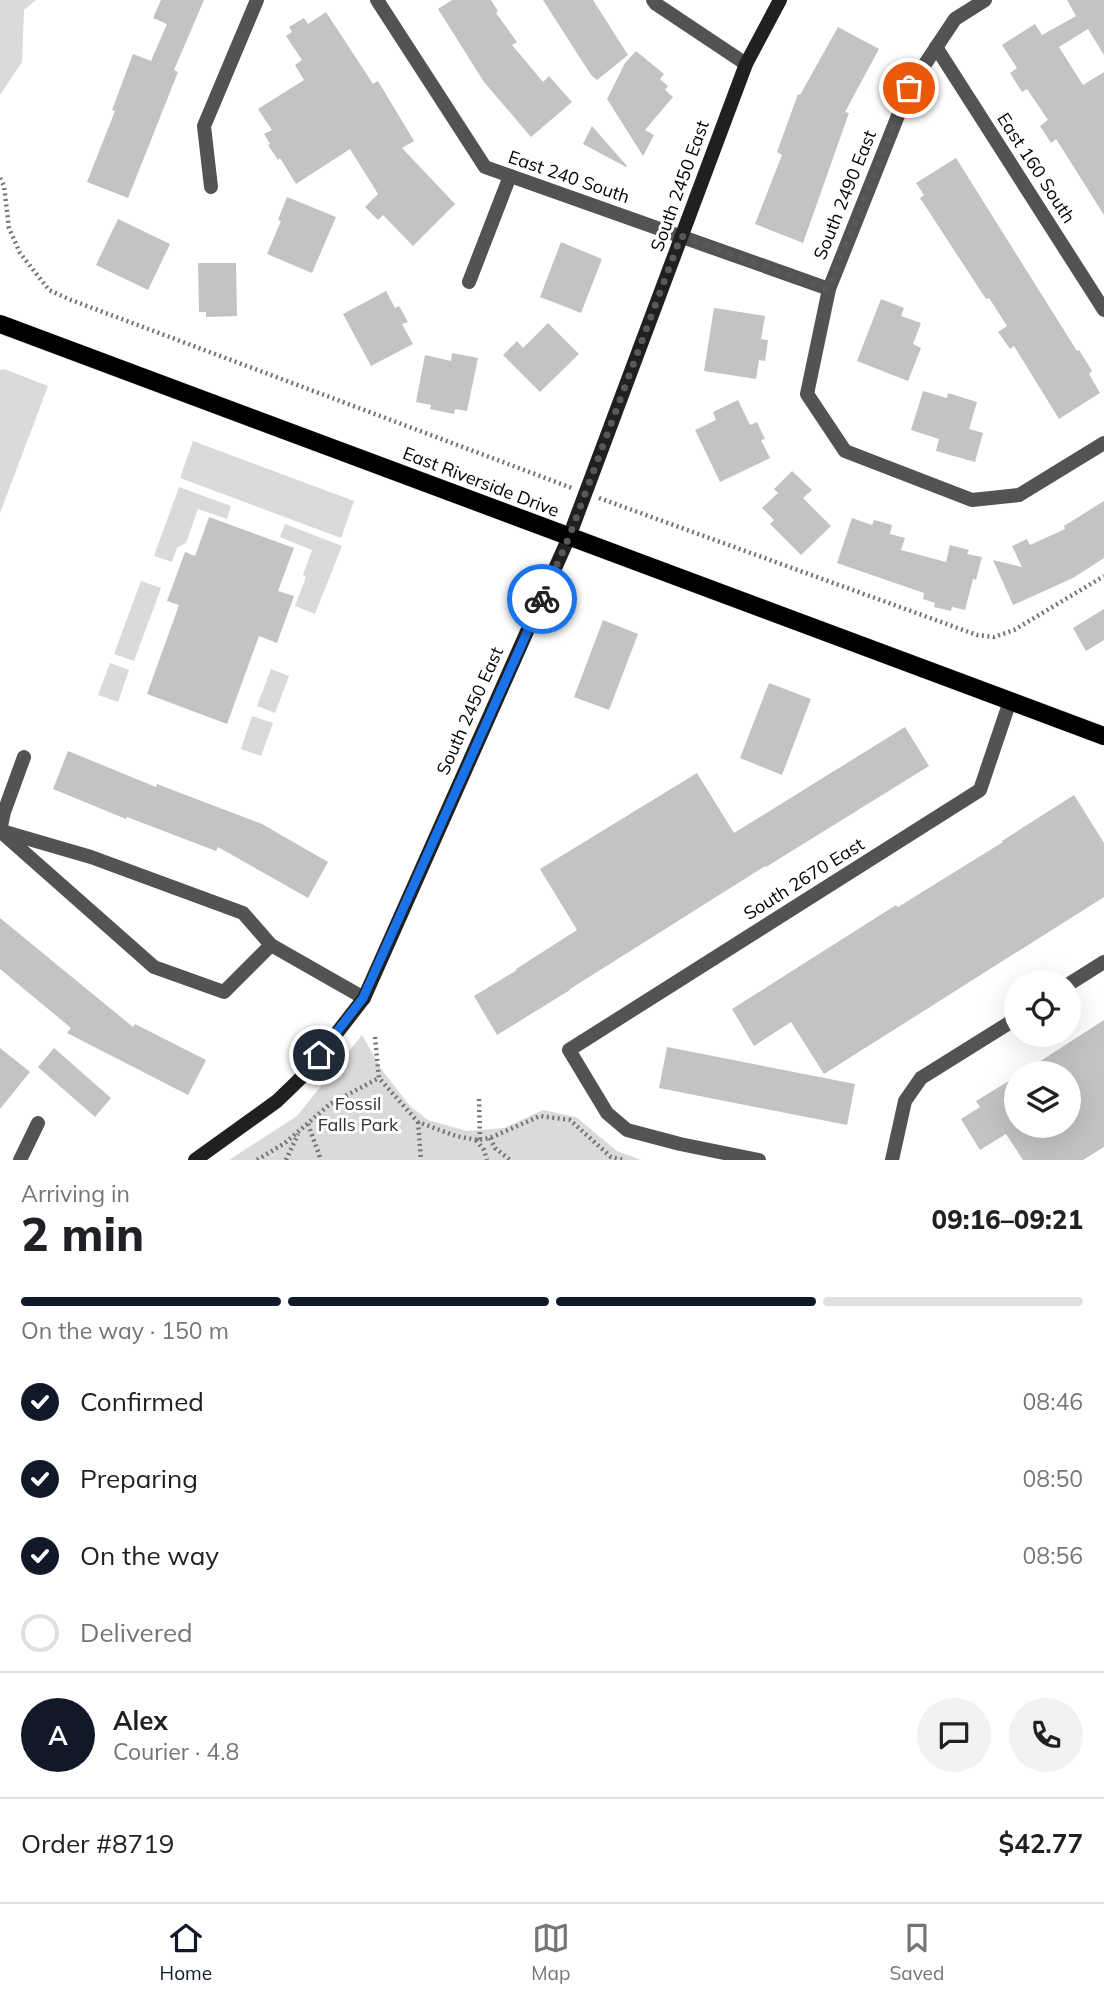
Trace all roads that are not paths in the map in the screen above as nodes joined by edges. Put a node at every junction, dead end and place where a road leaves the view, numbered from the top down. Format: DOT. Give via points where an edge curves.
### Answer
graph roads {
  1 [pos="257,0"];
  2 [pos="377,0"];
  3 [pos="653,0"];
  4 [pos="780,0"];
  5 [pos="985,0"];
  6 [pos="936,47"];
  7 [pos="746,64"];
  8 [pos="510,176"];
  9 [pos="211,187"];
  10 [pos="681,236"];
  11 [pos="469,282"];
  12 [pos="828,289"];
  13 [pos="1104,310"];
  14 [pos="0,324"];
  15 [pos="1104,443"];
  16 [pos="569,537"];
  17 [pos="1010,701"];
  18 [pos="1104,736"];
  19 [pos="24,757"];
  20 [pos="0,831"];
  21 [pos="271,944"];
  22 [pos="1104,962"];
  23 [pos="1081,976"];
  24 [pos="363,998"];
  25 [pos="1004,1026"];
  26 [pos="38,1123"];
  27 [pos="20,1160"];
  28 [pos="195,1160"];
  29 [pos="759,1160"];
  30 [pos="892,1160"];
  1 -- 9 [label="street" via="204,126"];
  2 -- 8 [label="street, East 240 South" via="485,167"];
  3 -- 7 [label="street"];
  4 -- 7 [label="street, South 2450 East"];
  5 -- 6 [label="street, South 2490 East" via="954,19"];
  6 -- 12 [label="street, South 2490 East" via="909,88"];
  6 -- 13 [label="street, East 160 South"];
  7 -- 10 [label="street, South 2450 East"];
  8 -- 10 [label="street, East 240 South"];
  8 -- 11 [label="street"];
  10 -- 12 [label="street, East 240 South"];
  10 -- 16 [label="street, South 2450 East"];
  12 -- 15 [label="street, South 2490 East" via="807,394 845,451 971,500 1019,495"];
  14 -- 16 [label="main road, East Riverside Drive"];
  16 -- 17 [label="main road, East Riverside Drive"];
  16 -- 24 [label="street, South 2450 East"];
  17 -- 18 [label="main road, East Riverside Drive"];
  17 -- 29 [label="street, South 2670 East" via="980,790 569,1050 607,1113 627,1130"];
  19 -- 20 [label="street"];
  20 -- 21 [label="street" via="90,857 243,913"];
  20 -- 21 [label="street" via="154,967 224,992"];
  21 -- 24 [label="street"];
  22 -- 23 [label="street"];
  24 -- 28 [label="street, South 2450 East" via="305,1074 277,1101"];
  25 -- 30 [label="street" via="922,1078 905,1101"];
  26 -- 27 [label="street"];
}
